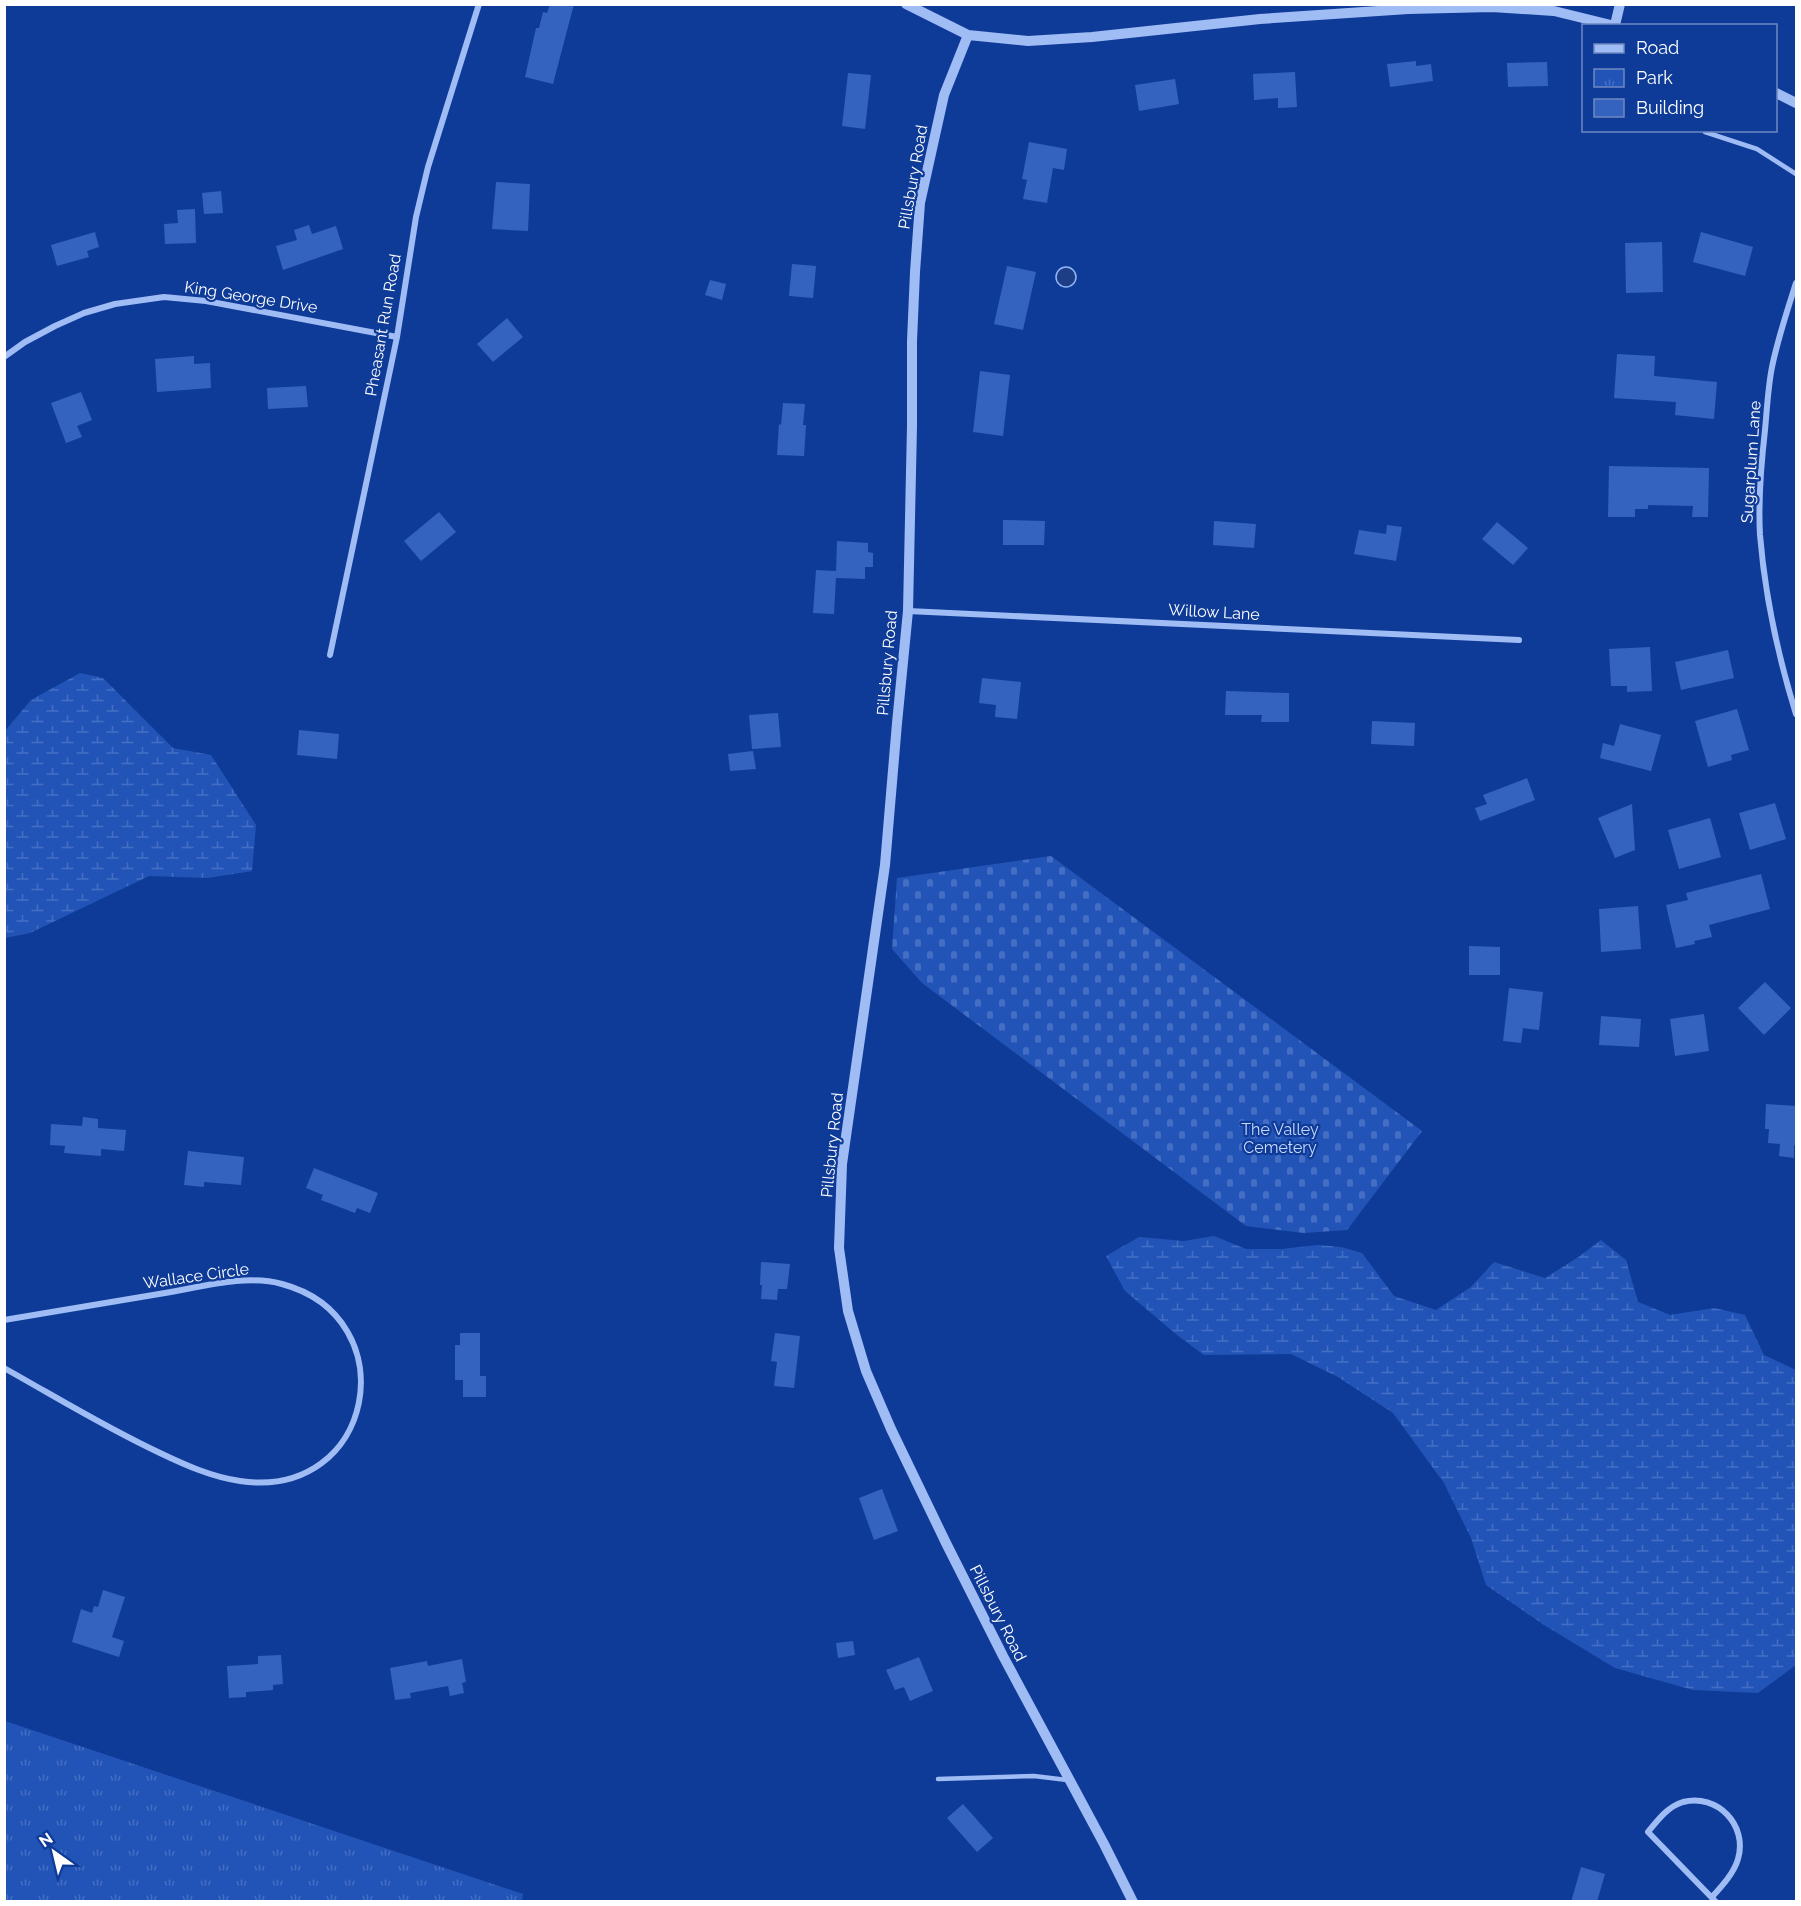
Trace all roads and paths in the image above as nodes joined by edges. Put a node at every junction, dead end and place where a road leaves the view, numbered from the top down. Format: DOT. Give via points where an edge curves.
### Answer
graph roads {
  1 [pos="479,4"];
  2 [pos="906,4"];
  3 [pos="1620,4"];
  4 [pos="1607,24"];
  5 [pos="1615,24"];
  6 [pos="968,35"];
  7 [pos="1777,93"];
  8 [pos="1797,103"];
  9 [pos="1705,132"];
  10 [pos="1797,174"];
  11 [pos="1797,283"];
  12 [pos="397,337"];
  13 [pos="4,357"];
  14 [pos="908,611"];
  15 [pos="1519,640"];
  16 [pos="330,655"];
  17 [pos="1797,714"];
  18 [pos="4,1320"];
  19 [pos="4,1368"];
  20 [pos="938,1779"];
  21 [pos="1070,1780"];
  22 [pos="1714,1899"];
  23 [pos="1133,1902"];
  1 -- 12 [label="street, Pheasant Run Road" via="428,167"];
  2 -- 6 [label="street"];
  3 -- 5 [label="street"];
  4 -- 6 [label="street" via="1554,11 1491,7 1313,15 1028,41"];
  6 -- 14 [label="street, Pillsbury Road" via="944,95 920,203 912,341"];
  7 -- 8 [label="street"];
  9 -- 10 [label="lane" via="1757,149"];
  11 -- 17 [label="street, Sugarplum Lane" via="1772,367 1760,490 1760,534 1778,648"];
  12 -- 13 [label="street, King George Drive" via="206,301 164,297 84,313 25,342"];
  12 -- 16 [label="street, Pheasant Run Road"];
  14 -- 15 [label="street, Willow Lane"];
  14 -- 21 [label="street, Pillsbury Road" via="885,865 842,1164 839,1248 846,1300 866,1371 891,1429 1003,1656"];
  18 -- 19 [label="street, Wallace Circle" via="237,1282 279,1283 318,1300 334,1314 347,1331 362,1371 357,1413 350,1433 337,1450 322,1465 303,1475 283,1481 252,1482 220,1477 180,1462 85,1415"];
  20 -- 21 [label="lane" via="1034,1776"];
  21 -- 23 [label="street, Pillsbury Road"];
  22 -- 22 [label="street" via="1648,1832 1669,1809 1682,1803 1710,1803 1732,1820 1739,1833 1737,1861"];
}
